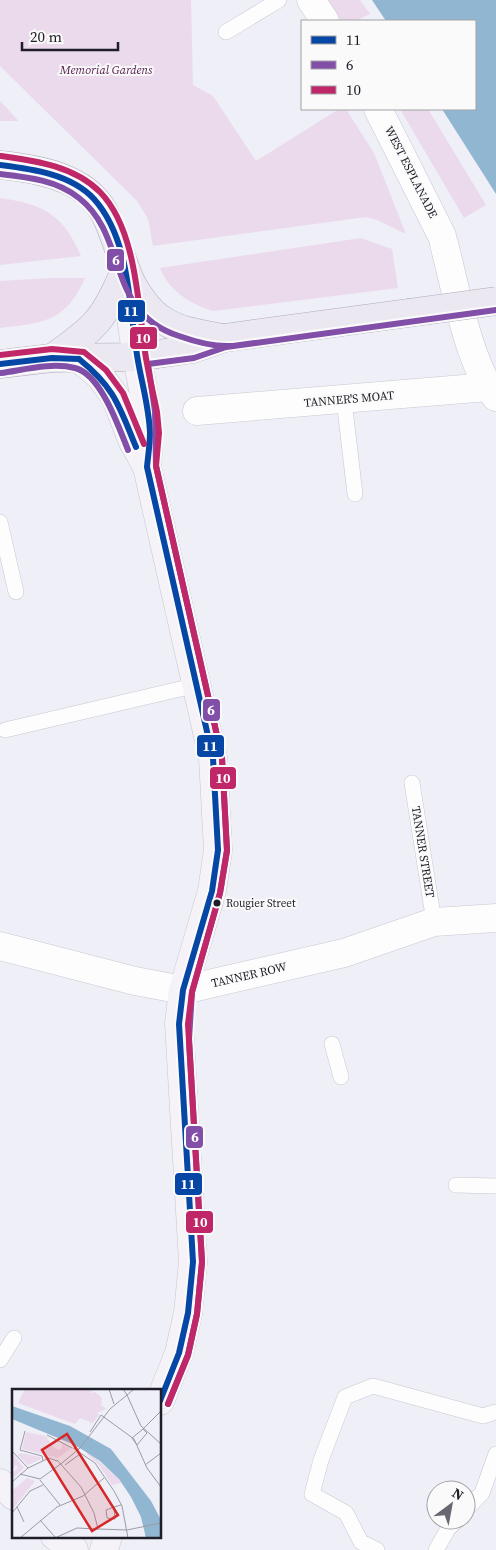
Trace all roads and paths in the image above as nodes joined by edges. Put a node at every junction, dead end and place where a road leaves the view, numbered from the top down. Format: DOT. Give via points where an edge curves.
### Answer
graph roads {
  1 [pos="279,0"];
  2 [pos="311,0"];
  3 [pos="324,20"];
  4 [pos="226,32"];
  5 [pos="379,110"];
  6 [pos="0,165"];
  7 [pos="125,270"];
  8 [pos="496,301"];
  9 [pos="224,338"];
  10 [pos="137,357"];
  11 [pos="52,358"];
  12 [pos="80,359"];
  13 [pos="0,364"];
  14 [pos="492,392"];
  15 [pos="344,400"];
  16 [pos="197,411"];
  17 [pos="147,468"];
  18 [pos="355,494"];
  19 [pos="0,522"];
  20 [pos="16,592"];
  21 [pos="198,685"];
  22 [pos="5,730"];
  23 [pos="412,783"];
  24 [pos="496,918"];
  25 [pos="434,922"];
  26 [pos="0,946"];
  27 [pos="182,990"];
  28 [pos="332,1044"];
  29 [pos="341,1077"];
  30 [pos="456,1185"];
  31 [pos="496,1186"];
  32 [pos="14,1338"];
  33 [pos="0,1360"];
  34 [pos="161,1398"];
  35 [pos="496,1412"];
  36 [pos="496,1454"];
  37 [pos="0,1483"];
  38 [pos="12,1494"];
  39 [pos="476,1499"];
  40 [pos="447,1530"];
  41 [pos="58,1538"];
  42 [pos="74,1550"];
  43 [pos="377,1550"];
  44 [pos="436,1550"];
  1 -- 4 [label="lane"];
  2 -- 3 [label="street"];
  5 -- 14 [label="street, WEST ESPLANADE" via="443,240 468,336"];
  6 -- 7 [label="main road" via="48,172 86,192 104,212"];
  7 -- 9 [label="main road" via="148,308 163,321 182,330"];
  7 -- 10 [label="main road"];
  7 -- 11 [label="main road" via="112,303 103,316"];
  8 -- 9 [label="main road, bridge"];
  9 -- 10 [label="main road" via="192,349"];
  10 -- 12 [label="main road"];
  10 -- 17 [label="main road" via="150,434"];
  11 -- 12 [label="main road"];
  11 -- 13 [label="main road"];
  12 -- 17 [label="main road" via="100,376 116,398"];
  14 -- 15 [label="street, TANNER'S MOAT"];
  15 -- 16 [label="street, TANNER'S MOAT"];
  15 -- 18 [label="lane"];
  17 -- 21 [label="main road"];
  19 -- 20 [label="lane"];
  21 -- 22 [label="lane"];
  21 -- 27 [label="main road" via="213,758 218,850 212,891"];
  23 -- 25 [label="lane, TANNER STREET"];
  24 -- 25 [label="street, TANNER ROW"];
  25 -- 27 [label="street, TANNER ROW" via="344,953 310,970"];
  26 -- 27 [label="street, TANNER ROW"];
  27 -- 34 [label="main road" via="180,1039 193,1262 188,1314 179,1353"];
  28 -- 29 [label="lane"];
  30 -- 31 [label="lane"];
  32 -- 33 [label="lane"];
  35 -- 43 [label="lane" via="482,1416 373,1386 345,1397 312,1494 346,1513 361,1542"];
  36 -- 39 [label="lane" via="482,1493"];
  37 -- 38 [label="main road"];
  40 -- 44 [label="lane"];
  41 -- 42 [label="main road"];
}
